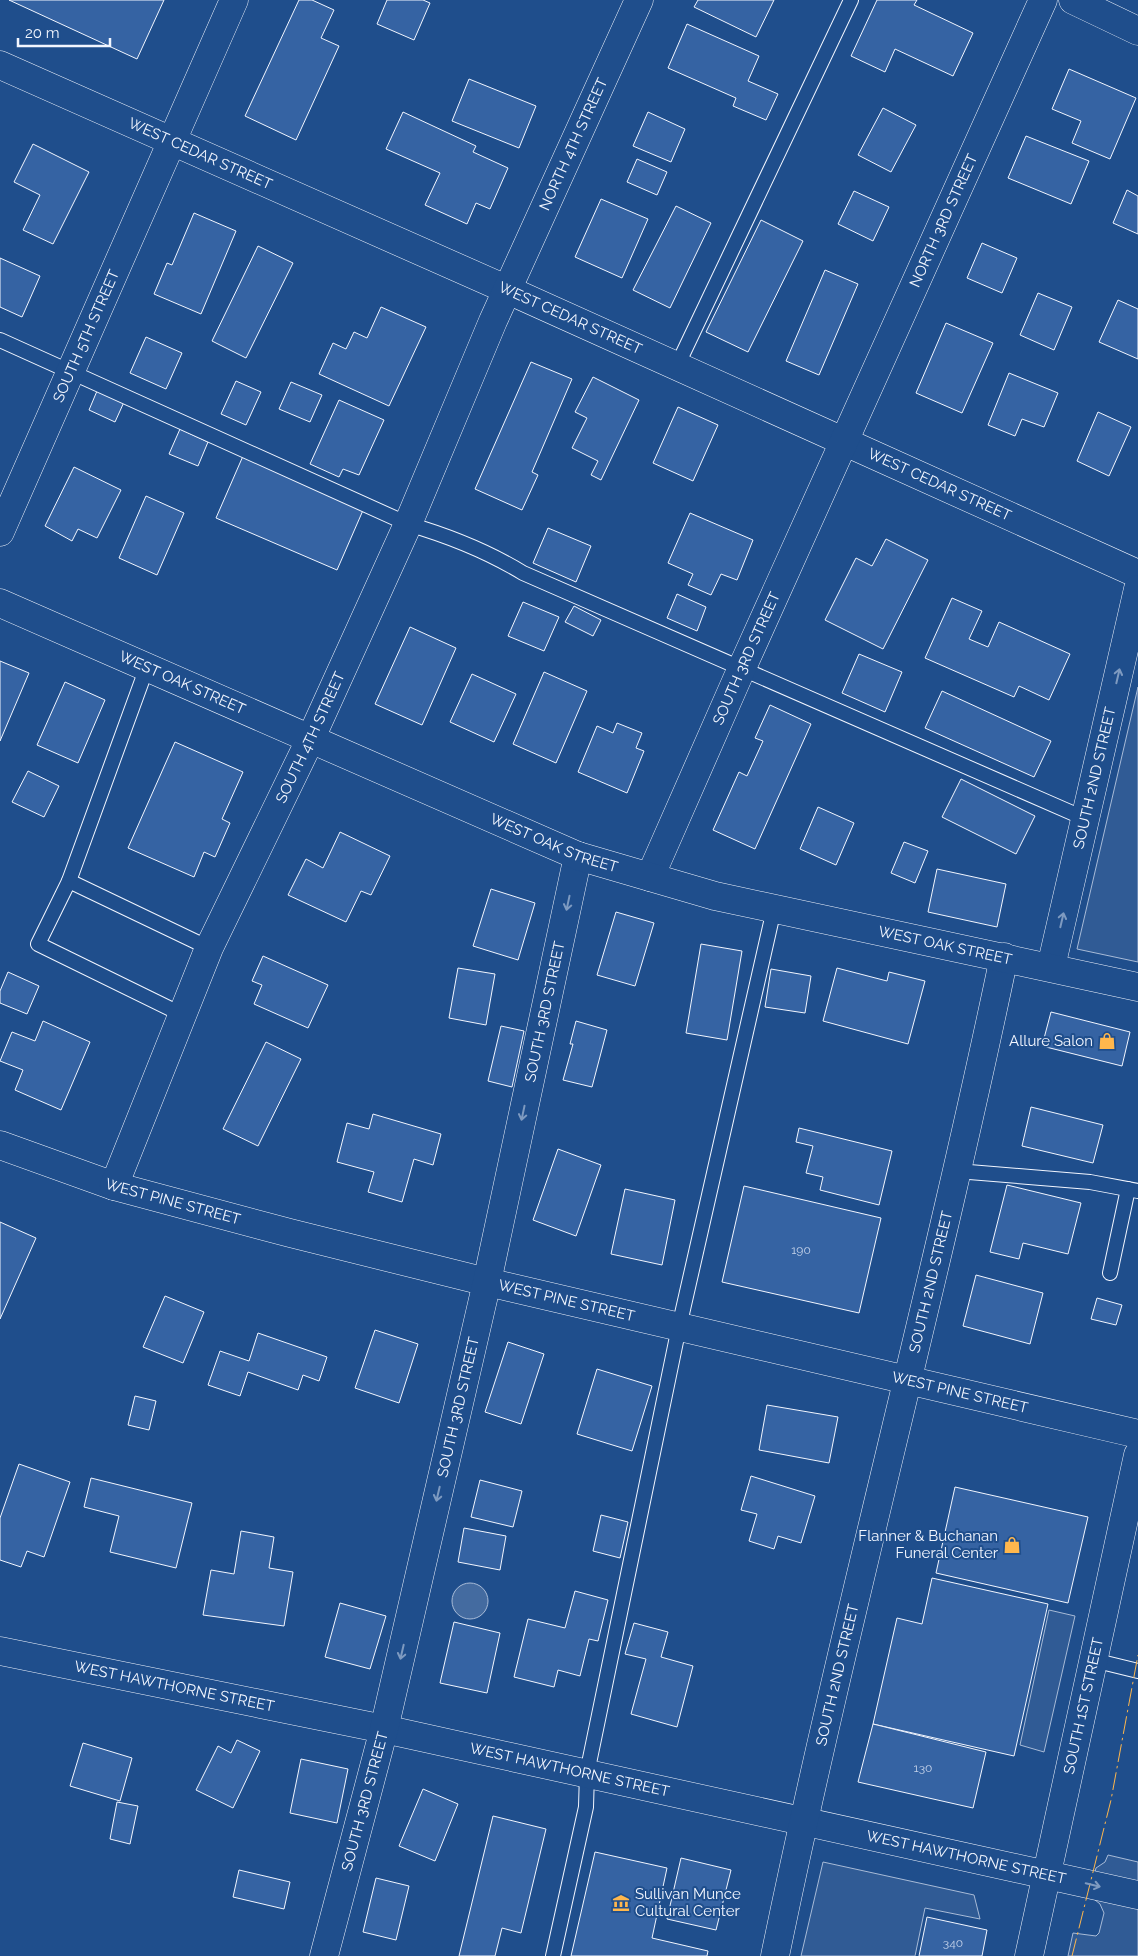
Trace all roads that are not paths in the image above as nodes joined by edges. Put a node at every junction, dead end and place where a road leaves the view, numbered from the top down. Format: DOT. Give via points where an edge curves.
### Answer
graph roads {
  1 [pos="234,0"];
  2 [pos="639,0"];
  3 [pos="851,0"];
  4 [pos="1043,0"];
  5 [pos="1073,0"];
  6 [pos="1138,31"];
  7 [pos="0,65"];
  8 [pos="172,140"];
  9 [pos="508,290"];
  10 [pos="0,340"];
  11 [pos="676,366"];
  12 [pos="70,373"];
  13 [pos="844,441"];
  14 [pos="408,524"];
  15 [pos="0,532"];
  16 [pos="1138,574"];
  17 [pos="1138,589"];
  18 [pos="0,603"];
  19 [pos="147,667"];
  20 [pos="741,670"];
  21 [pos="310,740"];
  22 [pos="1086,819"];
  23 [pos="578,856"];
  24 [pos="650,877"];
  25 [pos="69,881"];
  26 [pos="774,909"];
  27 [pos="209,948"];
  28 [pos="1004,957"];
  29 [pos="1051,968"];
  30 [pos="1138,987"];
  31 [pos="183,1015"];
  32 [pos="0,1145"];
  33 [pos="957,1171"];
  34 [pos="114,1186"];
  35 [pos="1133,1190"];
  36 [pos="1110,1273"];
  37 [pos="487,1282"];
  38 [pos="679,1327"];
  39 [pos="906,1379"];
  40 [pos="1138,1434"];
  41 [pos="1138,1455"];
  42 [pos="0,1651"];
  43 [pos="1094,1660"];
  44 [pos="1138,1671"];
  45 [pos="384,1729"];
  46 [pos="587,1773"];
  47 [pos="802,1820"];
  48 [pos="1047,1874"];
  49 [pos="1138,1895"];
  50 [pos="324,1956"];
  51 [pos="553,1956"];
  52 [pos="774,1956"];
  53 [pos="1029,1956"];
  1 -- 8 [label="street, SOUTH 5TH STREET"];
  2 -- 9 [label="street, NORTH 4TH STREET"];
  3 -- 11 [label="lane"];
  4 -- 13 [label="street, NORTH 3RD STREET"];
  5 -- 6 [label="street"];
  7 -- 8 [label="street, WEST CEDAR STREET"];
  8 -- 9 [label="street, WEST CEDAR STREET"];
  8 -- 12 [label="street, SOUTH 5TH STREET"];
  9 -- 11 [label="street, WEST CEDAR STREET"];
  9 -- 14 [label="street, SOUTH 4TH STREET"];
  10 -- 12 [label="lane"];
  11 -- 13 [label="street, WEST CEDAR STREET"];
  12 -- 14 [label="lane"];
  12 -- 15 [label="street, SOUTH 5TH STREET"];
  13 -- 16 [label="street, WEST CEDAR STREET"];
  13 -- 20 [label="street, SOUTH 3RD STREET"];
  14 -- 20 [label="lane" via="446,535 523,573"];
  14 -- 21 [label="street, SOUTH 4TH STREET"];
  22 -- 17 [label="street, SOUTH 2ND STREET, one-way"];
  18 -- 19 [label="street, WEST OAK STREET"];
  19 -- 21 [label="street, WEST OAK STREET"];
  19 -- 25 [label="lane"];
  20 -- 22 [label="lane"];
  20 -- 24 [label="street, SOUTH 3RD STREET"];
  21 -- 23 [label="street, WEST OAK STREET"];
  21 -- 27 [label="street, SOUTH 4TH STREET"];
  29 -- 22 [label="street, SOUTH 2ND STREET, one-way"];
  23 -- 24 [label="street, WEST OAK STREET"];
  23 -- 37 [label="street, SOUTH 3RD STREET, one-way"];
  24 -- 26 [label="street, WEST OAK STREET"];
  25 -- 27 [label="lane"];
  25 -- 31 [label="lane" via="38,944"];
  26 -- 28 [label="street, WEST OAK STREET"];
  26 -- 38 [label="lane"];
  27 -- 31 [label="street, SOUTH 4TH STREET"];
  28 -- 29 [label="street, WEST OAK STREET"];
  28 -- 33 [label="street, SOUTH 2ND STREET"];
  29 -- 30 [label="street, WEST OAK STREET"];
  31 -- 34 [label="street, SOUTH 4TH STREET"];
  32 -- 34 [label="street, WEST PINE STREET"];
  33 -- 35 [label="lane" via="1090,1182"];
  33 -- 39 [label="street, SOUTH 2ND STREET"];
  34 -- 37 [label="street, WEST PINE STREET"];
  35 -- 36 [label="lane"];
  37 -- 38 [label="street, WEST PINE STREET"];
  37 -- 45 [label="street, SOUTH 3RD STREET, one-way"];
  38 -- 39 [label="street, WEST PINE STREET"];
  38 -- 46 [label="lane"];
  39 -- 40 [label="street, WEST PINE STREET"];
  39 -- 47 [label="street, SOUTH 2ND STREET"];
  41 -- 43 [label="street, SOUTH 1ST STREET"];
  42 -- 45 [label="street, WEST HAWTHORNE STREET"];
  43 -- 44 [label="lane"];
  43 -- 48 [label="street, SOUTH 1ST STREET"];
  45 -- 46 [label="street, WEST HAWTHORNE STREET"];
  45 -- 50 [label="street, SOUTH 3RD STREET"];
  46 -- 47 [label="street, WEST HAWTHORNE STREET"];
  46 -- 51 [label="lane" via="586,1807"];
  47 -- 48 [label="street, WEST HAWTHORNE STREET"];
  47 -- 52 [label="street, SOUTH 2ND STREET"];
  48 -- 49 [label="street, WEST HAWTHORNE STREET, one-way"];
  48 -- 53 [label="street, SOUTH 1ST STREET"];
}
